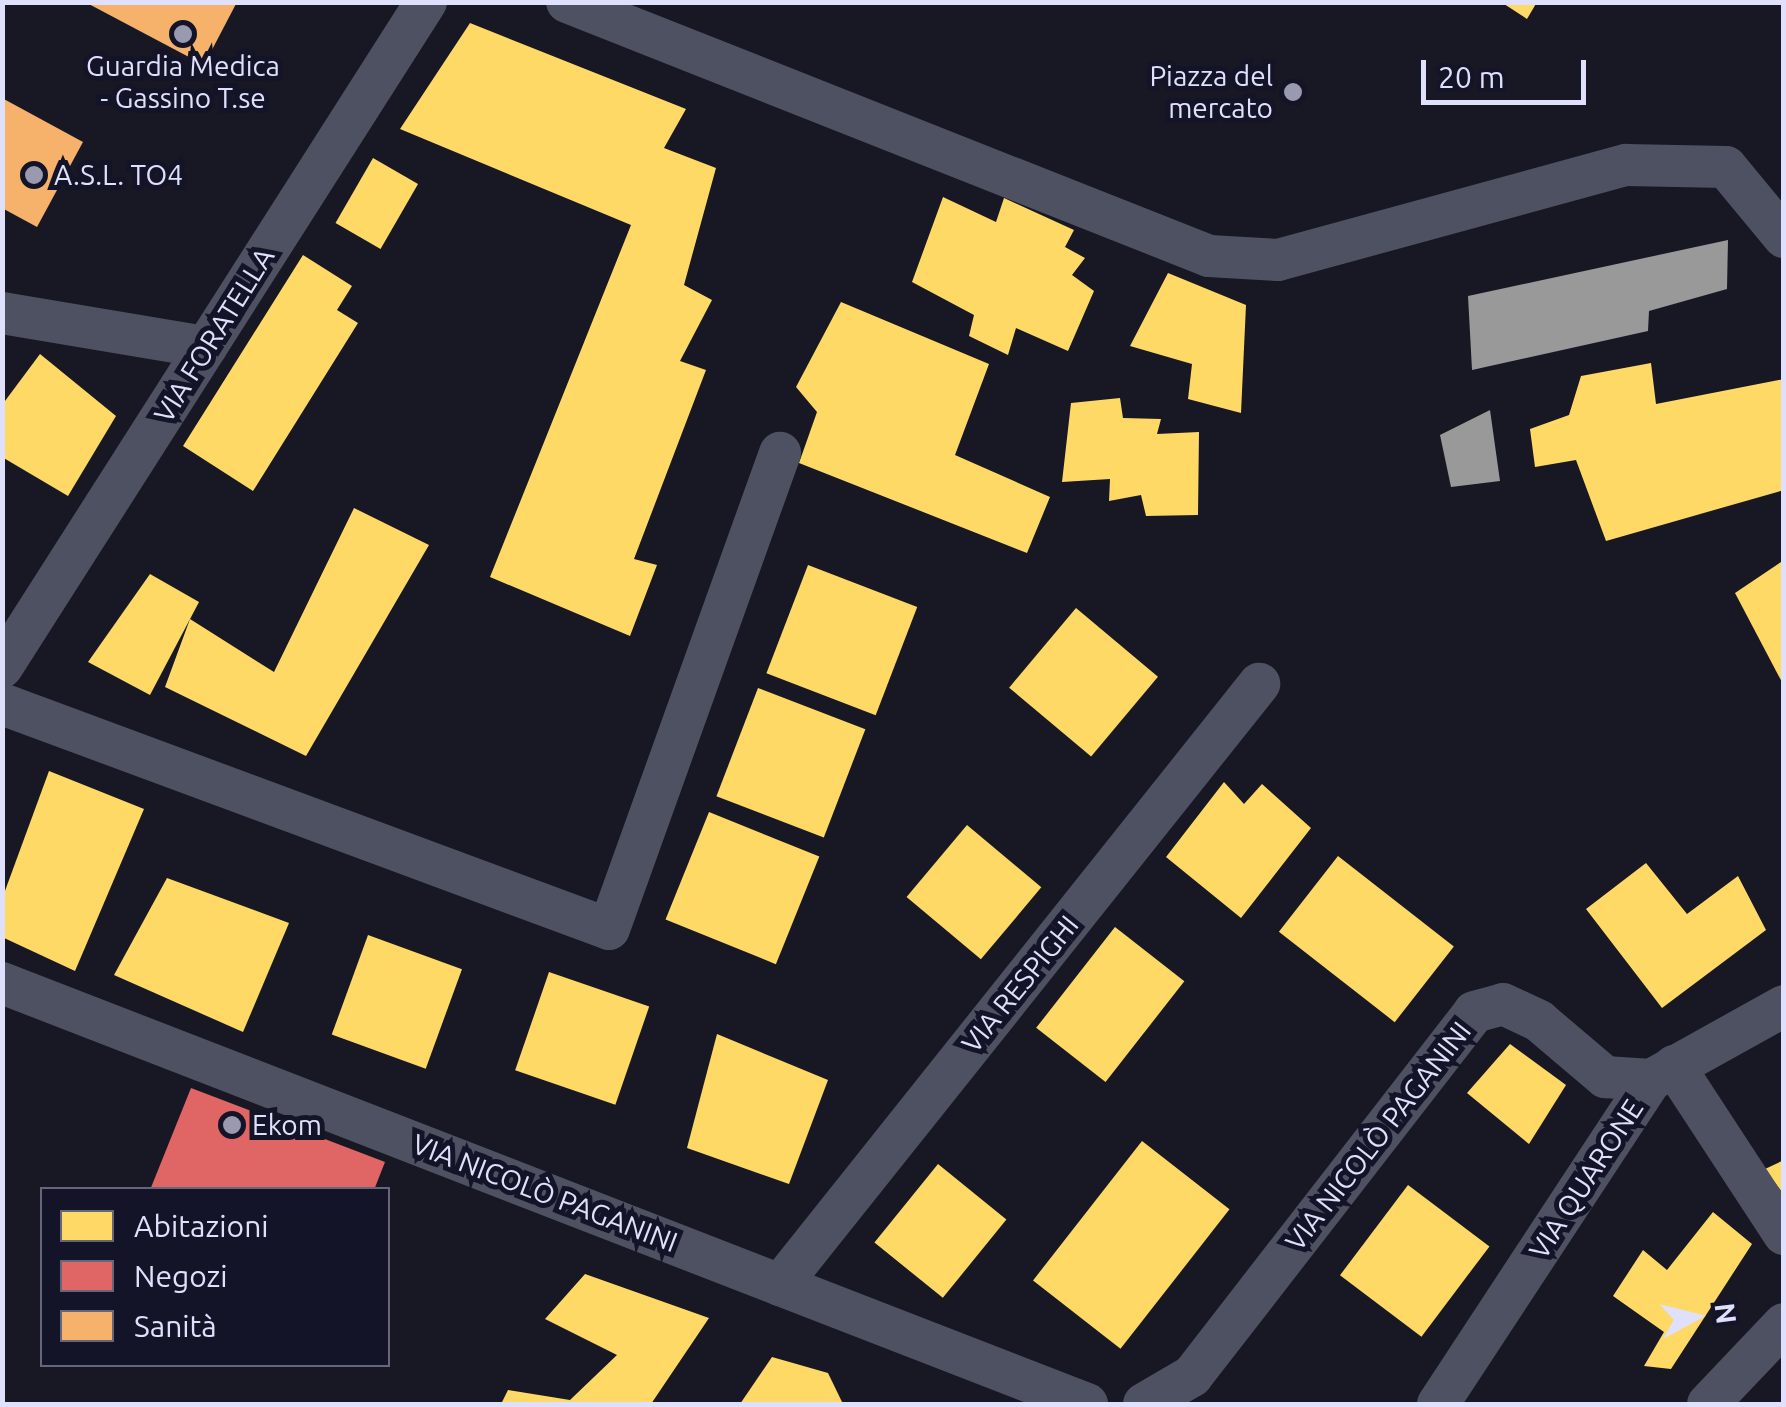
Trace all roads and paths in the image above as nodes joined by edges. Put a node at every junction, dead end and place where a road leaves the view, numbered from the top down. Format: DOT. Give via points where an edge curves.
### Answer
graph roads {
  1 [pos="426,2"];
  2 [pos="568,2"];
  3 [pos="1783,236"];
  4 [pos="2,313"];
  5 [pos="206,347"];
  6 [pos="780,453"];
  7 [pos="2,667"];
  8 [pos="1259,684"];
  9 [pos="2,704"];
  10 [pos="2,983"];
  11 [pos="1784,1006"];
  12 [pos="1663,1073"];
  13 [pos="1784,1234"];
  14 [pos="780,1284"];
  15 [pos="1784,1324"];
  16 [pos="1087,1404"];
  17 [pos="1144,1404"];
  18 [pos="1438,1404"];
  19 [pos="1708,1404"];
  1 -- 5 [label="street, VIA FORATELLA"];
  2 -- 3 [label="street" via="1209,256 1278,260 1626,165 1726,167"];
  4 -- 5 [label="street"];
  5 -- 7 [label="street, VIA FORATELLA"];
  6 -- 9 [label="street" via="609,929"];
  8 -- 14 [label="street, VIA RESPIGHI"];
  10 -- 14 [label="street, VIA NICOLÒ PAGANINI"];
  11 -- 12 [label="street, VIA QUARONE"];
  12 -- 13 [label="street"];
  12 -- 17 [label="street, VIA NICOLÒ PAGANINI" via="1605,1077 1539,1021 1503,1004 1474,1012 1192,1376"];
  12 -- 18 [label="street, VIA QUARONE"];
  14 -- 16 [label="street, VIA NICOLÒ PAGANINI"];
  15 -- 19 [label="street"];
}
